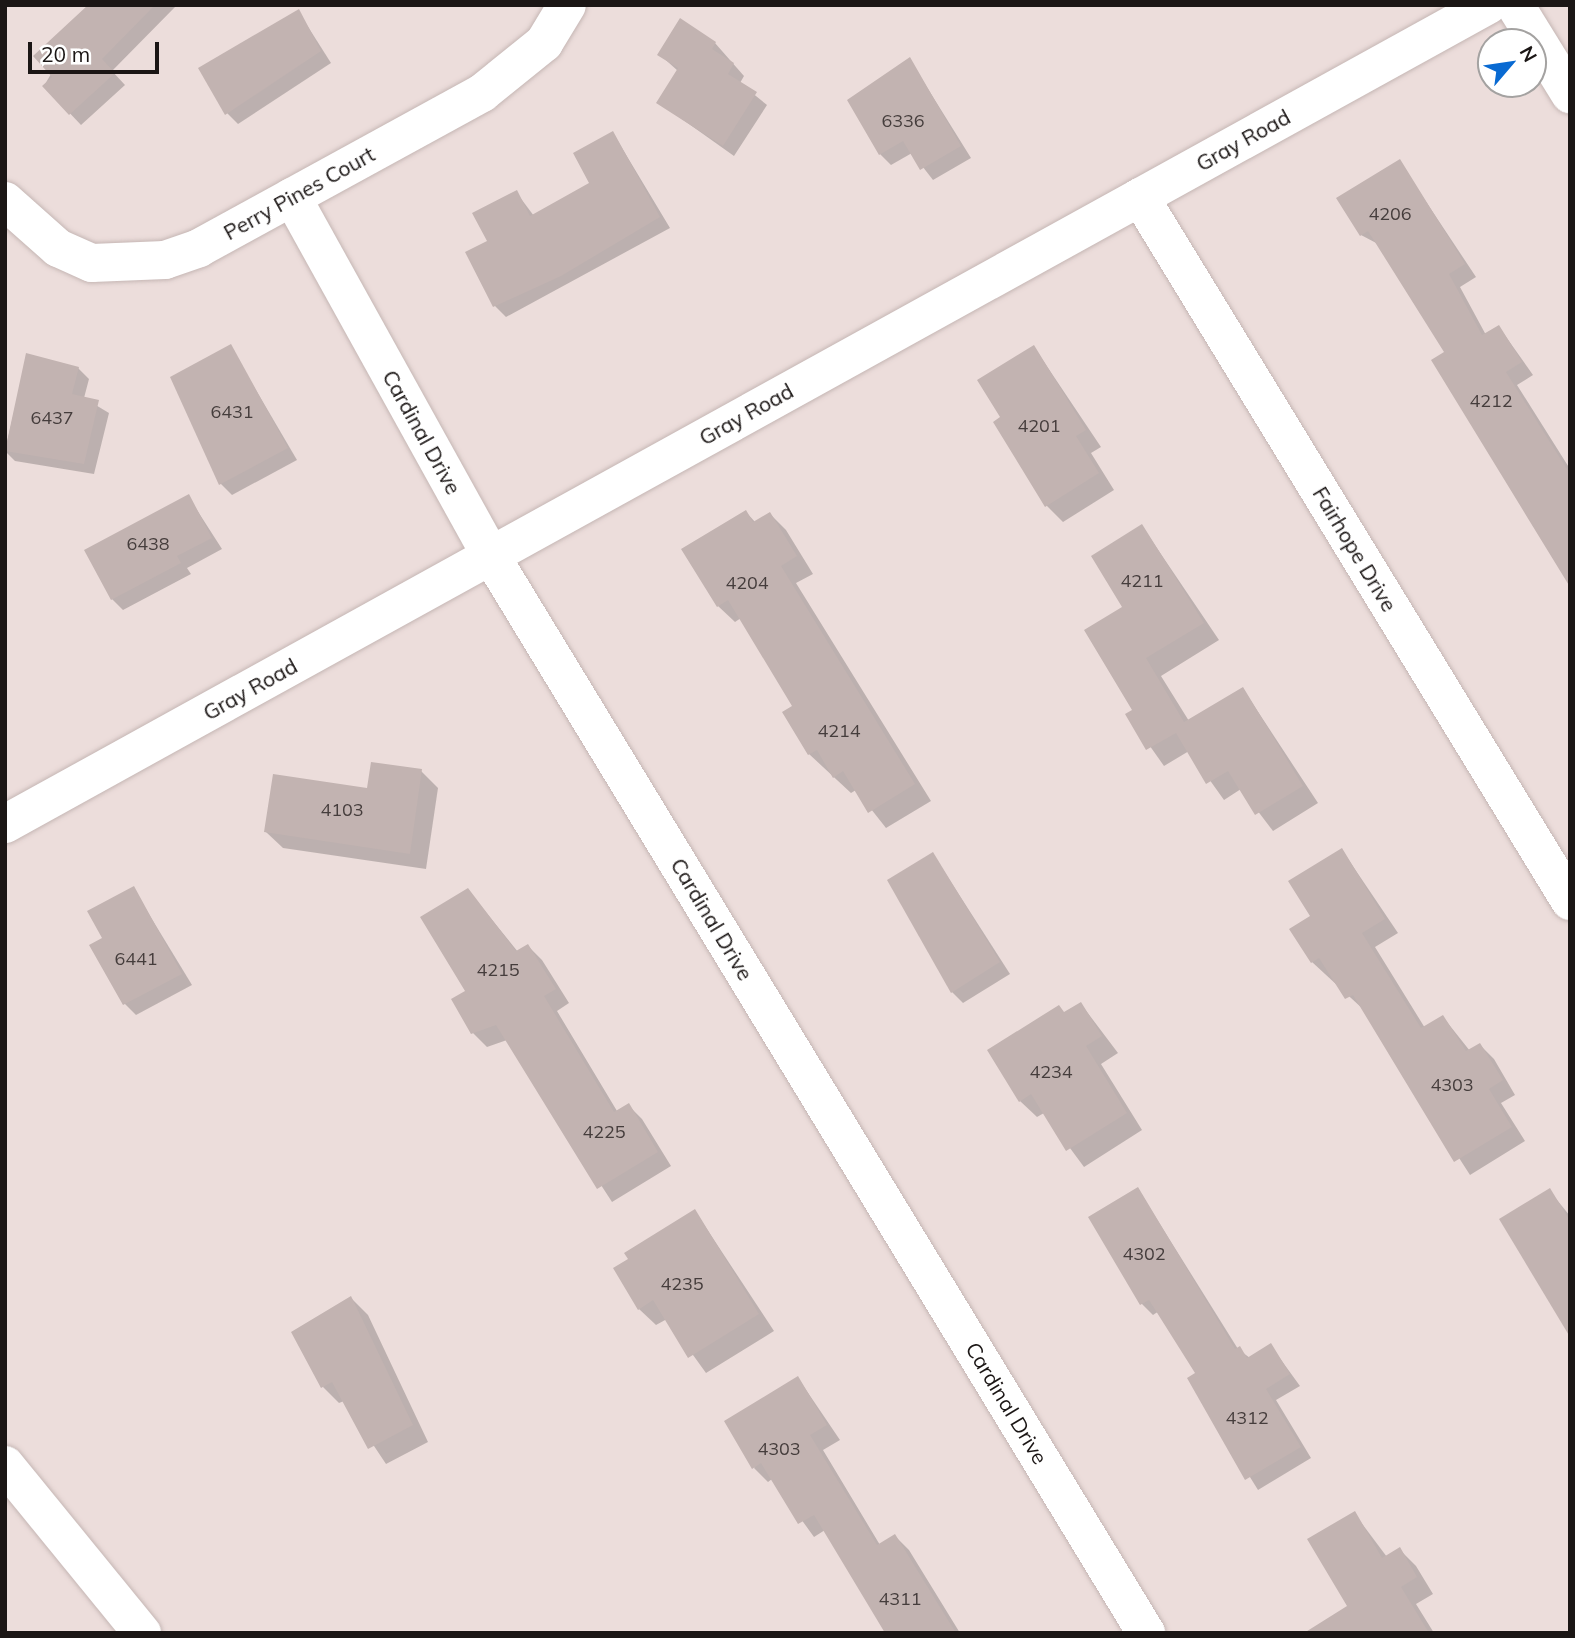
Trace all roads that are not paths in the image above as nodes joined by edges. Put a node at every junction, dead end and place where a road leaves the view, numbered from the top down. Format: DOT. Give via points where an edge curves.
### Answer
graph roads {
  1 [pos="567,5"];
  2 [pos="1488,5"];
  3 [pos="1516,5"];
  4 [pos="1570,94"];
  5 [pos="292,197"];
  6 [pos="1140,197"];
  7 [pos="5,201"];
  8 [pos="491,555"];
  9 [pos="5,824"];
  10 [pos="1570,901"];
  11 [pos="5,1465"];
  12 [pos="142,1633"];
  13 [pos="1146,1633"];
  1 -- 5 [label="street, Perry Pines Court" via="519,67"];
  2 -- 6 [label="street, Gray Road"];
  3 -- 4 [label="street"];
  5 -- 7 [label="street, Perry Pines Court" via="199,248 126,264 92,262 58,248"];
  5 -- 8 [label="street, Cardinal Drive"];
  6 -- 8 [label="street, Gray Road"];
  6 -- 10 [label="street, Fairhope Drive"];
  8 -- 9 [label="street, Gray Road"];
  8 -- 13 [label="street, Cardinal Drive"];
  11 -- 12 [label="street"];
}
